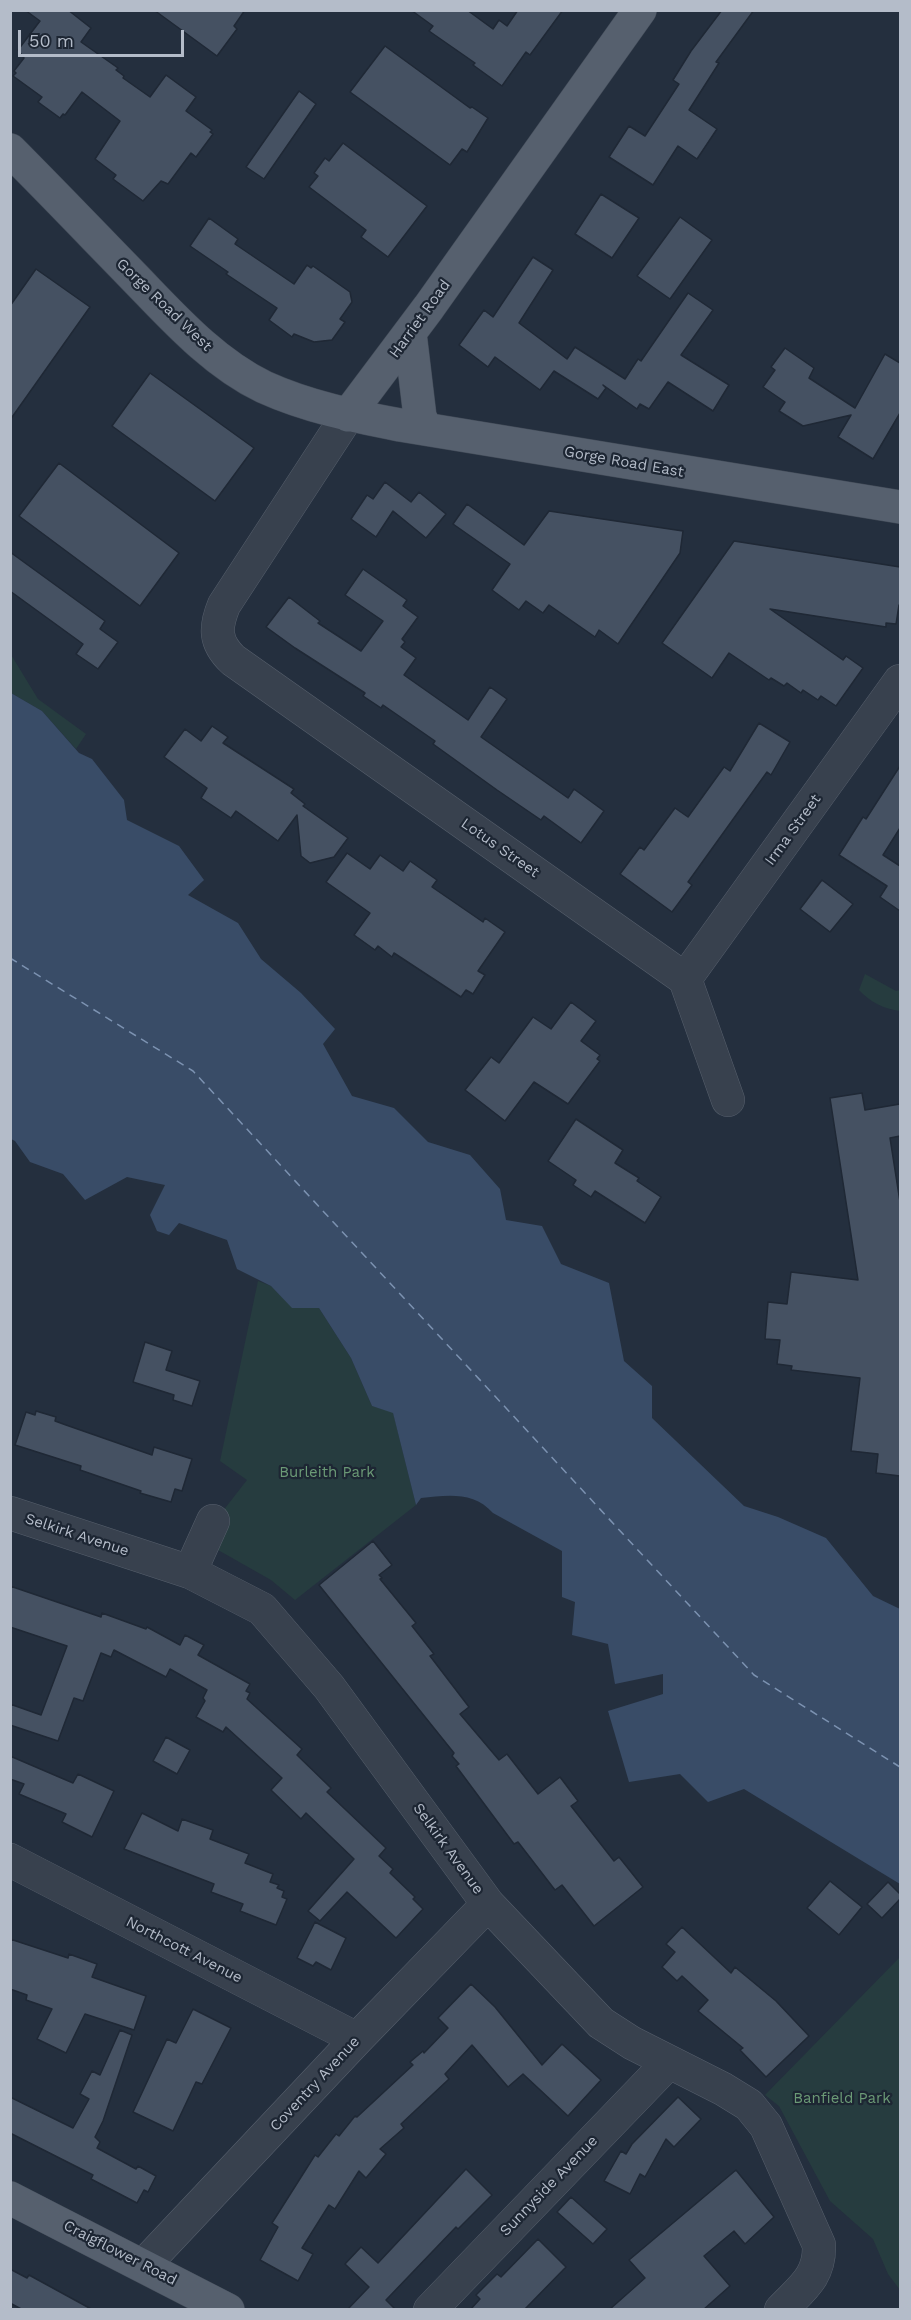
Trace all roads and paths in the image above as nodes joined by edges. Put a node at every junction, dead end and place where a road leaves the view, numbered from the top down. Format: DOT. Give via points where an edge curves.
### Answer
graph roads {
  1 [pos="640,10"];
  2 [pos="10,150"];
  3 [pos="410,333"];
  4 [pos="348,415"];
  5 [pos="426,429"];
  6 [pos="900,507"];
  7 [pos="218,636"];
  8 [pos="900,681"];
  9 [pos="685,979"];
  10 [pos="728,1100"];
  11 [pos="10,1513"];
  12 [pos="213,1521"];
  13 [pos="190,1572"];
  14 [pos="10,1860"];
  15 [pos="488,1904"];
  16 [pos="357,2039"];
  17 [pos="669,2062"];
  18 [pos="10,2198"];
  19 [pos="144,2265"];
  20 [pos="228,2310"];
  21 [pos="430,2310"];
  22 [pos="781,2310"];
  1 -- 3 [label="main road, Harriet Road"];
  2 -- 4 [label="main road, Gorge Road West" via="182,326 226,363 262,386"];
  3 -- 4 [label="main road, Harriet Road"];
  3 -- 5 [label="main road" via="420,417"];
  4 -- 5 [label="main road, Gorge Road East"];
  4 -- 7 [label="street, Harriet Road" via="224,605"];
  5 -- 6 [label="main road, Gorge Road East"];
  7 -- 9 [label="street, Lotus Street" via="223,650 233,660"];
  8 -- 9 [label="street, Irma Street"];
  9 -- 10 [label="street"];
  11 -- 13 [label="street, Selkirk Avenue"];
  12 -- 13 [label="street"];
  13 -- 15 [label="street, Selkirk Avenue" via="262,1609 329,1687"];
  14 -- 16 [label="street, Northcott Avenue"];
  15 -- 16 [label="street, Coventry Avenue"];
  15 -- 17 [label="street, Selkirk Avenue" via="601,2023"];
  16 -- 19 [label="street, Coventry Avenue"];
  17 -- 21 [label="street, Sunnyside Avenue"];
  17 -- 22 [label="street, Selkirk Avenue" via="749,2105 766,2126 819,2245 815,2271"];
  18 -- 19 [label="main road, Craigflower Road"];
  19 -- 20 [label="main road, Craigflower Road"];
}
